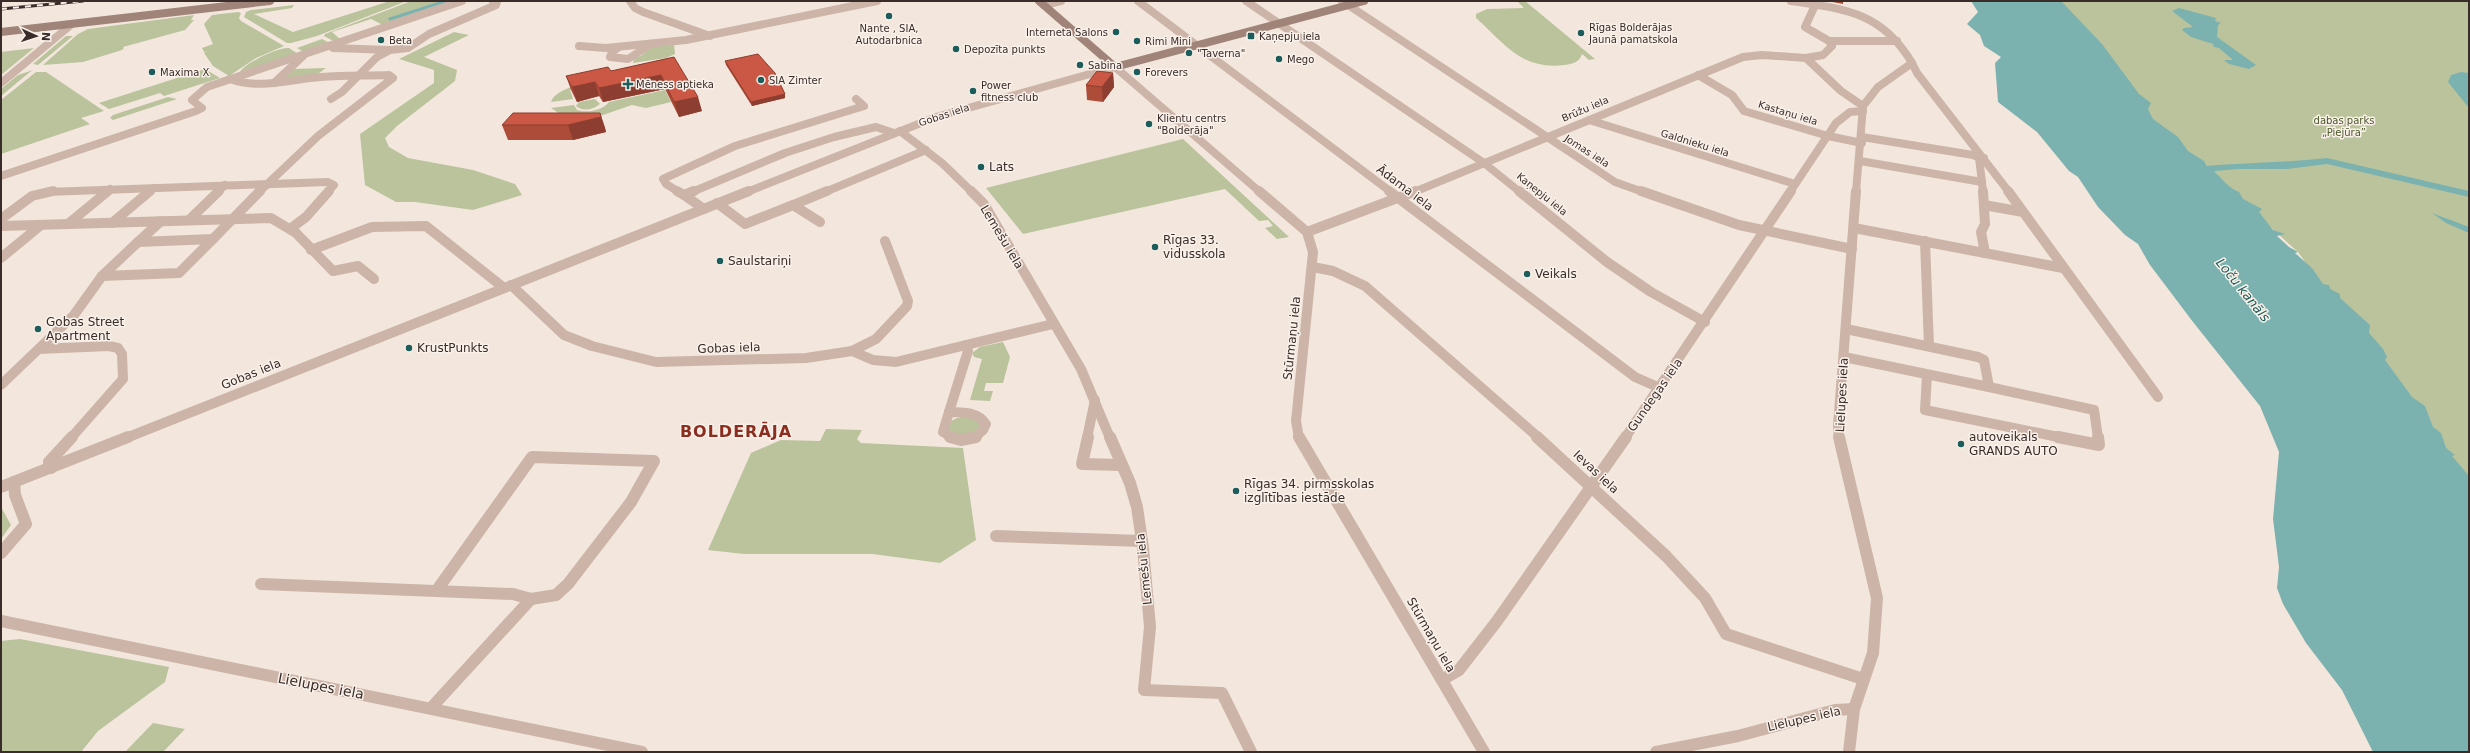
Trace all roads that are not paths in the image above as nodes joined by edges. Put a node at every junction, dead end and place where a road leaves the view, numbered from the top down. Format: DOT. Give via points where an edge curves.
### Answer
graph roads {
  1 [pos="270,1"];
  2 [pos="462,1"];
  3 [pos="493,1"];
  4 [pos="630,1"];
  5 [pos="877,1"];
  6 [pos="1061,1"];
  7 [pos="1138,1"];
  8 [pos="1246,1"];
  9 [pos="1342,1"];
  10 [pos="1364,1"];
  11 [pos="1791,1"];
  12 [pos="833,2"];
  13 [pos="1041,3"];
  14 [pos="1816,3"];
  15 [pos="1349,5"];
  16 [pos="840,9"];
  17 [pos="72,24"];
  18 [pos="1279,24"];
  19 [pos="1,32"];
  20 [pos="710,36"];
  21 [pos="1829,41"];
  22 [pos="1897,41"];
  23 [pos="651,44"];
  24 [pos="579,46"];
  25 [pos="1197,46"];
  26 [pos="619,47"];
  27 [pos="321,48"];
  28 [pos="390,50"];
  29 [pos="304,54"];
  30 [pos="1806,58"];
  31 [pos="1912,63"];
  32 [pos="1115,67"];
  33 [pos="1698,75"];
  34 [pos="358,76"];
  35 [pos="230,80"];
  36 [pos="274,82"];
  37 [pos="1,83"];
  38 [pos="331,99"];
  39 [pos="856,99"];
  40 [pos="1863,108"];
  41 [pos="1589,120"];
  42 [pos="897,132"];
  43 [pos="1828,136"];
  44 [pos="1547,137"];
  45 [pos="1862,140"];
  46 [pos="926,150"];
  47 [pos="1981,158"];
  48 [pos="1860,161"];
  49 [pos="1484,163"];
  50 [pos="1,176"];
  51 [pos="1982,182"];
  52 [pos="266,184"];
  53 [pos="1796,184"];
  54 [pos="225,185"];
  55 [pos="153,188"];
  56 [pos="110,189"];
  57 [pos="684,195"];
  58 [pos="1399,198"];
  59 [pos="717,203"];
  60 [pos="793,205"];
  61 [pos="1984,205"];
  62 [pos="704,209"];
  63 [pos="2023,212"];
  64 [pos="233,218"];
  65 [pos="1,219"];
  66 [pos="189,220"];
  67 [pos="161,221"];
  68 [pos="820,222"];
  69 [pos="112,223"];
  70 [pos="68,224"];
  71 [pos="41,225"];
  72 [pos="1,226"];
  73 [pos="1854,228"];
  74 [pos="290,229"];
  75 [pos="1307,232"];
  76 [pos="1764,232"];
  77 [pos="213,239"];
  78 [pos="885,241"];
  79 [pos="1926,241"];
  80 [pos="138,242"];
  81 [pos="1852,249"];
  82 [pos="311,250"];
  83 [pos="1985,253"];
  84 [pos="1,258"];
  85 [pos="1313,267"];
  86 [pos="2063,268"];
  87 [pos="102,276"];
  88 [pos="374,279"];
  89 [pos="508,287"];
  90 [pos="1705,322"];
  91 [pos="1053,324"];
  92 [pos="1846,329"];
  93 [pos="966,345"];
  94 [pos="1929,346"];
  95 [pos="39,349"];
  96 [pos="852,351"];
  97 [pos="1844,357"];
  98 [pos="1926,374"];
  99 [pos="1,385"];
  100 [pos="1989,387"];
  101 [pos="1660,388"];
  102 [pos="2158,397"];
  103 [pos="1095,400"];
  104 [pos="949,412"];
  105 [pos="1121,465"];
  106 [pos="52,468"];
  107 [pos="14,482"];
  108 [pos="1592,486"];
  109 [pos="1,487"];
  110 [pos="996,536"];
  111 [pos="1142,541"];
  112 [pos="1,553"];
  113 [pos="261,584"];
  114 [pos="437,590"];
  115 [pos="531,599"];
  116 [pos="1,621"];
  117 [pos="1863,679"];
  118 [pos="1442,680"];
  119 [pos="431,708"];
  120 [pos="1854,709"];
  121 [pos="642,752"];
  122 [pos="1251,752"];
  123 [pos="1484,752"];
  124 [pos="1656,752"];
  125 [pos="1848,752"];
  1 -- 17 [label="street"];
  2 -- 27 [label="street"];
  3 -- 28 [label="street" via="497,2 496,5 429,34 408,48"];
  4 -- 20 [label="street" via="635,8 643,12"];
  5 -- 16 [label="street"];
  6 -- 13 [label="street"];
  7 -- 25 [label="street, Ādama iela"];
  8 -- 18 [label="street, Kaņepju iela"];
  9 -- 15 [label="street, Jomas iela"];
  10 -- 15 [label="street, Gobas iela"];
  11 -- 14 [label="street"];
  12 -- 16 [label="street"];
  13 -- 32 [label="street"];
  14 -- 21 [label="street" via="1805,27"];
  14 -- 22 [label="street" via="1862,15 1884,28"];
  15 -- 18 [label="street, Gobas iela"];
  15 -- 44 [label="street, Jomas iela"];
  16 -- 20 [label="street"];
  17 -- 19 [label="street"];
  17 -- 37 [label="street"];
  18 -- 25 [label="street, Gobas iela"];
  18 -- 49 [label="street, Kaņepju iela"];
  20 -- 23 [label="street"];
  21 -- 22 [label="street"];
  21 -- 30 [label="street, Brūžu iela" via="1832,46 1823,55"];
  22 -- 31 [label="street" via="1907,52"];
  23 -- 26 [label="street"];
  23 -- 26 [label="street" via="634,57 610,57"];
  24 -- 26 [label="street"];
  25 -- 32 [label="street, Gobas iela"];
  25 -- 58 [label="street, Ādama iela"];
  27 -- 28 [label="street"];
  27 -- 29 [label="street"];
  28 -- 34 [label="street" via="377,57"];
  29 -- 35 [label="street"];
  29 -- 36 [label="street"];
  30 -- 33 [label="street, Brūžu iela" via="1735,59"];
  30 -- 40 [label="street"];
  31 -- 40 [label="street, Lielupes iela" via="1873,90"];
  31 -- 47 [label="street"];
  32 -- 42 [label="street, Gobas iela" via="936,116"];
  32 -- 75 [label="street"];
  33 -- 41 [label="street, Brūžu iela"];
  33 -- 43 [label="street, Kastaņu iela" via="1732,95 1744,111"];
  34 -- 36 [label="street"];
  34 -- 38 [label="street"];
  34 -- 52 [label="street" via="389,75 392,78 373,97 319,136"];
  35 -- 36 [label="street" via="240,83"];
  35 -- 50 [label="street" via="207,87 198,94 192,100 202,108 196,111"];
  39 -- 57 [label="street" via="864,106 735,146 663,178 666,184"];
  40 -- 43 [label="street, Gundegas iela" via="1844,116"];
  40 -- 45 [label="street, Lielupes iela"];
  41 -- 44 [label="street, Brūžu iela"];
  41 -- 53 [label="street, Galdnieku iela"];
  42 -- 46 [label="street, Lemešu iela"];
  42 -- 57 [label="street, Lemešu iela" via="881,127 870,127 834,137 785,153"];
  42 -- 59 [label="street, Gobas iela"];
  43 -- 45 [label="street, Kastaņu iela"];
  43 -- 53 [label="street, Gundegas iela"];
  44 -- 49 [label="street, Brūžu iela"];
  44 -- 76 [label="street, Jomas iela" via="1591,168 1625,187 1711,217"];
  45 -- 47 [label="street, Kastaņu iela"];
  45 -- 48 [label="street, Lielupes iela"];
  46 -- 60 [label="street"];
  46 -- 91 [label="street, Lemešu iela" via="984,204"];
  47 -- 51 [label="street"];
  47 -- 63 [label="street"];
  48 -- 51 [label="street"];
  48 -- 73 [label="street, Lielupes iela"];
  49 -- 58 [label="street, Brūžu iela"];
  49 -- 90 [label="street, Kaņepju iela" via="1607,262 1651,292"];
  51 -- 61 [label="street"];
  52 -- 54 [label="street"];
  52 -- 64 [label="street"];
  52 -- 74 [label="street" via="334,184 306,217"];
  53 -- 76 [label="street, Gundegas iela"];
  54 -- 55 [label="street"];
  54 -- 66 [label="street"];
  55 -- 56 [label="street"];
  55 -- 69 [label="street"];
  56 -- 65 [label="street" via="38,194 27,199"];
  56 -- 70 [label="street"];
  57 -- 62 [label="street"];
  58 -- 75 [label="street, Brūžu iela"];
  58 -- 101 [label="street, Ādama iela" via="1635,377"];
  59 -- 60 [label="street" via="745,224"];
  59 -- 62 [label="street, Gobas iela"];
  60 -- 68 [label="street"];
  61 -- 63 [label="street"];
  61 -- 83 [label="street" via="1985,224 1981,232"];
  62 -- 89 [label="street, Gobas iela"];
  63 -- 86 [label="street"];
  64 -- 66 [label="street"];
  64 -- 74 [label="street" via="271,218 280,220"];
  64 -- 77 [label="street"];
  66 -- 67 [label="street"];
  67 -- 69 [label="street"];
  67 -- 80 [label="street"];
  69 -- 70 [label="street"];
  70 -- 71 [label="street"];
  71 -- 72 [label="street"];
  71 -- 84 [label="street"];
  73 -- 79 [label="street"];
  73 -- 81 [label="street, Lielupes iela"];
  74 -- 82 [label="street"];
  75 -- 85 [label="street, Stūrmaņu iela" via="1313,252"];
  76 -- 81 [label="street, Jomas iela"];
  76 -- 90 [label="street, Gundegas iela"];
  77 -- 80 [label="street"];
  77 -- 87 [label="street" via="179,273"];
  78 -- 96 [label="street, Gobas iela" via="908,300 907,306 876,339"];
  79 -- 83 [label="street"];
  79 -- 94 [label="street"];
  80 -- 87 [label="street"];
  81 -- 92 [label="street, Lielupes iela"];
  82 -- 88 [label="street" via="333,271 358,266"];
  82 -- 89 [label="street" via="372,227 426,226"];
  83 -- 86 [label="street"];
  85 -- 108 [label="street, Ievas iela" via="1333,271 1352,279 1377,296"];
  85 -- 118 [label="street, Stūrmaņu iela" via="1296,421 1299,437"];
  86 -- 102 [label="street"];
  87 -- 95 [label="street" via="74,315"];
  89 -- 96 [label="street, Gobas iela" via="564,335 592,346 656,362 806,358"];
  89 -- 106 [label="street, Gobas iela"];
  90 -- 101 [label="street, Gundegas iela"];
  91 -- 93 [label="street"];
  91 -- 103 [label="street, Lemešu iela" via="1081,369"];
  92 -- 94 [label="street"];
  92 -- 97 [label="street, Lielupes iela"];
  93 -- 96 [label="street" via="896,362 863,358"];
  93 -- 104 [label="street" via="968,352"];
  94 -- 100 [label="street" via="1984,360"];
  95 -- 99 [label="street"];
  95 -- 106 [label="street" via="109,346 118,348 122,354 123,379 60,447 49,462"];
  97 -- 98 [label="street"];
  97 -- 117 [label="street, Lielupes iela" via="1839,397 1840,447 1877,598 1874,653"];
  98 -- 100 [label="street"];
  98 -- 100 [label="street" via="1926,410 2098,445 2094,410"];
  101 -- 108 [label="street, Gundegas iela"];
  103 -- 105 [label="street, Lemešu iela"];
  103 -- 105 [label="street" via="1082,464"];
  105 -- 111 [label="street, Lemešu iela" via="1130,483"];
  106 -- 107 [label="street, Gobas iela"];
  107 -- 109 [label="street, Gobas iela"];
  107 -- 112 [label="street" via="15,495 26,524"];
  108 -- 117 [label="street, Ievas iela" via="1666,556 1705,598 1726,634"];
  108 -- 118 [label="street, Gundegas iela" via="1478,648 1459,670"];
  110 -- 111 [label="street"];
  111 -- 122 [label="street, Lemešu iela" via="1150,627 1144,690 1222,693"];
  113 -- 114 [label="street"];
  114 -- 115 [label="street" via="513,594"];
  114 -- 115 [label="street" via="532,457 654,461 631,502 568,584 556,596"];
  115 -- 119 [label="street"];
  116 -- 119 [label="street, Lielupes iela"];
  117 -- 120 [label="street, Lielupes iela"];
  118 -- 123 [label="street, Stūrmaņu iela"];
  119 -- 121 [label="street, Lielupes iela"];
  120 -- 124 [label="street, Lielupes iela" via="1835,710 1738,736"];
  120 -- 125 [label="street"];
}
